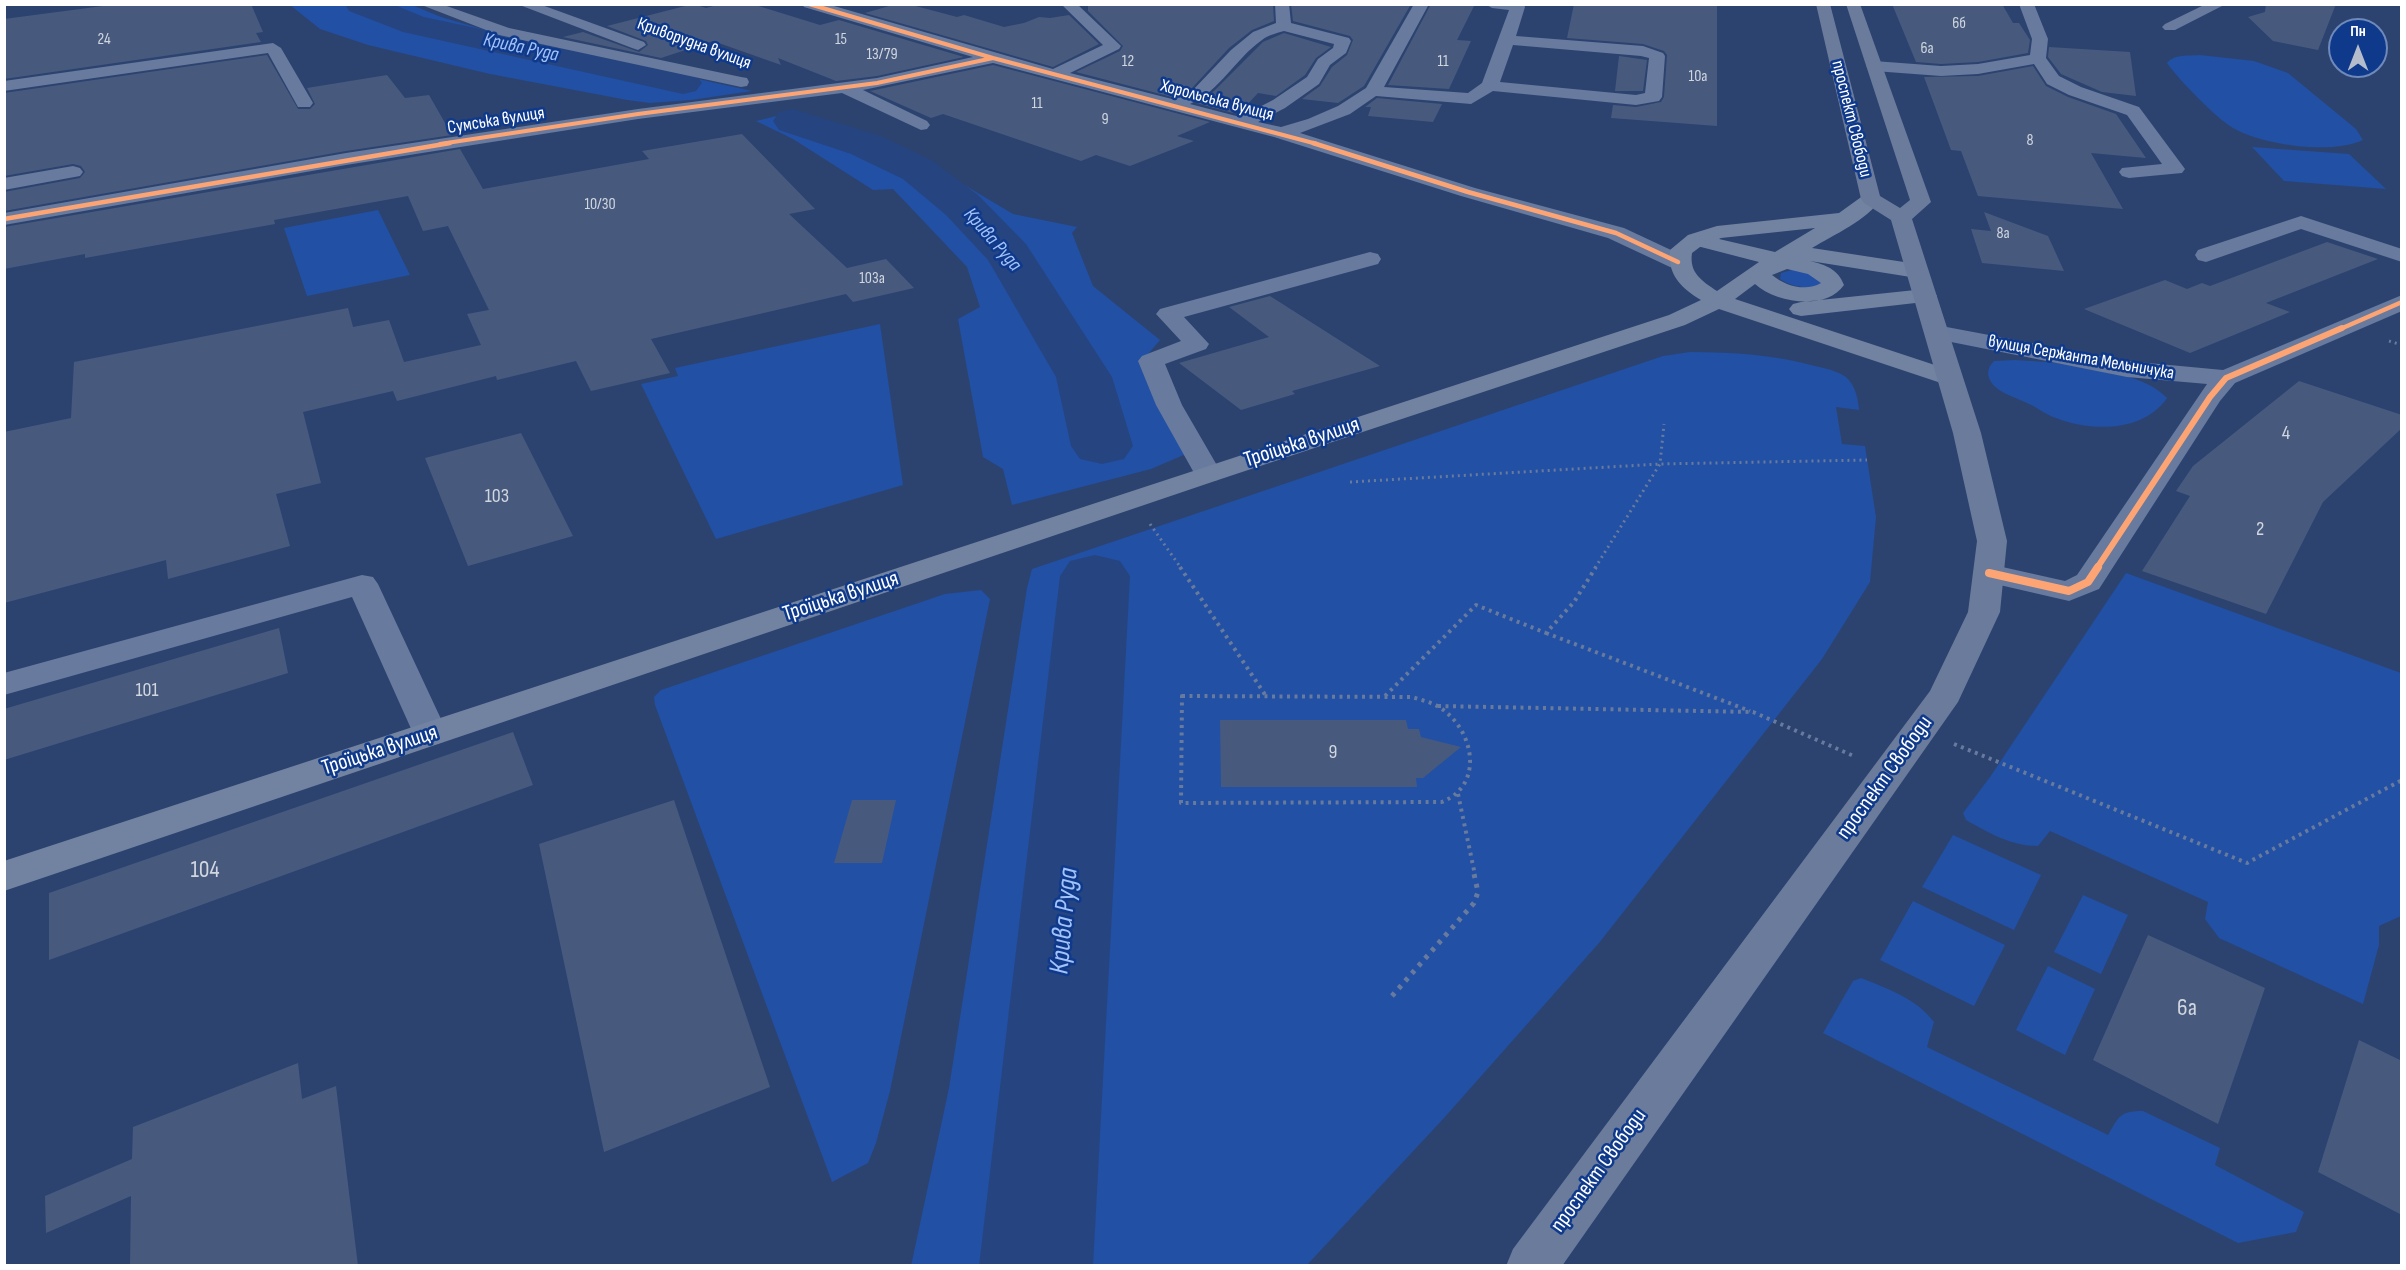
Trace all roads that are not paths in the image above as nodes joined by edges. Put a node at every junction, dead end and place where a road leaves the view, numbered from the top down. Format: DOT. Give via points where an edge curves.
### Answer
graph roads {
  1 [pos="426,4"];
  2 [pos="524,4"];
  3 [pos="568,4"];
  4 [pos="809,4"];
  5 [pos="866,4"];
  6 [pos="1068,4"];
  7 [pos="1280,4"];
  8 [pos="1422,4"];
  9 [pos="1492,4"];
  10 [pos="1823,4"];
  11 [pos="1853,4"];
  12 [pos="2026,4"];
  13 [pos="1535,5"];
  14 [pos="2186,5"];
  15 [pos="2218,5"];
  16 [pos="1518,7"];
  17 [pos="548,13"];
  18 [pos="837,13"];
  19 [pos="1282,26"];
  20 [pos="2170,27"];
  21 [pos="1508,40"];
  22 [pos="2038,57"];
  23 [pos="993,58"];
  24 [pos="1874,66"];
  25 [pos="1055,74"];
  26 [pos="741,82"];
  27 [pos="4,86"];
  28 [pos="1490,86"];
  29 [pos="844,87"];
  30 [pos="1113,89"];
  31 [pos="1373,91"];
  32 [pos="784,95"];
  33 [pos="1086,100"];
  34 [pos="304,103"];
  35 [pos="1173,105"];
  36 [pos="1242,123"];
  37 [pos="921,124"];
  38 [pos="1281,133"];
  39 [pos="74,172"];
  40 [pos="2129,172"];
  41 [pos="4,183"];
  42 [pos="1871,199"];
  43 [pos="1853,214"];
  44 [pos="1901,217"];
  45 [pos="4,219"];
  46 [pos="1616,233"];
  47 [pos="1696,240"];
  48 [pos="2206,255"];
  49 [pos="2402,256"];
  50 [pos="1370,259"];
  51 [pos="1787,261"];
  52 [pos="1678,262"];
  53 [pos="1917,272"];
  54 [pos="1820,293"];
  55 [pos="1925,296"];
  56 [pos="1718,301"];
  57 [pos="2402,302"];
  58 [pos="1793,310"];
  59 [pos="1755,313"];
  60 [pos="1677,320"];
  61 [pos="1936,332"];
  62 [pos="1950,378"];
  63 [pos="2226,378"];
  64 [pos="1208,474"];
  65 [pos="1989,573"];
  66 [pos="4,684"];
  67 [pos="430,734"];
  68 [pos="4,876"];
  69 [pos="1530,1266"];
  1 -- 26 [label="street" via="504,32"];
  2 -- 17 [label="street, Криворудна вулиця"];
  3 -- 17 [label="street"];
  4 -- 18 [label="street, Хорольська вулиця"];
  5 -- 18 [label="street"];
  6 -- 25 [label="street" via="1113,46"];
  7 -- 19 [label="street"];
  8 -- 31 [label="street"];
  9 -- 16 [label="street"];
  10 -- 42 [label="highway, проспект Свободи"];
  11 -- 24 [label="highway, проспект Свободи"];
  12 -- 22 [label="street" via="2040,39"];
  13 -- 16 [label="street"];
  14 -- 15 [label="street"];
  15 -- 20 [label="street"];
  16 -- 21 [label="street"];
  17 -- 26 [label="street, Криворудна вулиця"];
  18 -- 23 [label="street, Хорольська вулиця"];
  19 -- 35 [label="street" via="1258,35 1199,94"];
  19 -- 36 [label="street" via="1343,41 1313,81"];
  21 -- 28 [label="street"];
  21 -- 28 [label="street" via="1643,51 1657,56 1653,97 1636,100"];
  22 -- 24 [label="street" via="1960,70"];
  22 -- 40 [label="street" via="2053,80 2133,111 2175,169"];
  23 -- 25 [label="street, Хорольська вулиця"];
  23 -- 29 [label="street, Сумська вулиця"];
  24 -- 44 [label="highway, проспект Свободи" via="1921,202"];
  25 -- 30 [label="street, Хорольська вулиця"];
  26 -- 32 [label="street, Криворудна вулиця"];
  27 -- 34 [label="street" via="273,48"];
  28 -- 31 [label="street" via="1471,99"];
  29 -- 32 [label="street, Сумська вулиця"];
  29 -- 37 [label="street"];
  30 -- 33 [label="street"];
  30 -- 35 [label="street, Хорольська вулиця"];
  31 -- 38 [label="street" via="1344,110"];
  32 -- 45 [label="street, Сумська вулиця" via="346,159"];
  35 -- 36 [label="street, Хорольська вулиця"];
  36 -- 38 [label="street, Хорольська вулиця"];
  38 -- 46 [label="street, Хорольська вулиця" via="1468,192"];
  39 -- 41 [label="street"];
  42 -- 43 [label="main road"];
  42 -- 44 [label="highway, проспект Свободи"];
  43 -- 47 [label="main road" via="1831,221 1717,232"];
  43 -- 51 [label="main road"];
  44 -- 53 [label="highway, проспект Свободи"];
  46 -- 47 [label="street"];
  46 -- 52 [label="street"];
  47 -- 51 [label="main road"];
  47 -- 52 [label="main road" via="1681,250"];
  48 -- 49 [label="street" via="2301,222"];
  50 -- 64 [label="street" via="1168,314 1197,344 1151,361 1169,405"];
  51 -- 53 [label="main road"];
  51 -- 54 [label="main road" via="1826,274 1833,282 1829,290"];
  51 -- 54 [label="main road" via="1760,276 1772,286 1796,293"];
  51 -- 56 [label="main road"];
  52 -- 56 [label="main road" via="1693,285"];
  53 -- 55 [label="highway, проспект Свободи"];
  54 -- 58 [label="main road"];
  55 -- 58 [label="main road"];
  55 -- 61 [label="highway, проспект Свободи"];
  56 -- 59 [label="main road"];
  56 -- 60 [label="main road"];
  57 -- 63 [label="street, вулиця Сержанта Мельничука"];
  58 -- 59 [label="main road"];
  59 -- 60 [label="main road"];
  59 -- 62 [label="main road"];
  60 -- 64 [label="main road, Троїцька вулиця"];
  61 -- 62 [label="highway, проспект Свободи"];
  61 -- 63 [label="street, вулиця Сержанта Мельничука" via="2127,369"];
  62 -- 65 [label="highway, проспект Свободи" via="1992,541"];
  63 -- 65 [label="street, вулиця Сержанта Мельничука" via="2088,582 2069,591"];
  64 -- 67 [label="main road, Троїцька вулиця"];
  65 -- 69 [label="highway, проспект Свободи" via="1984,612 1946,694"];
  66 -- 67 [label="street" via="362,584"];
  67 -- 68 [label="main road, Троїцька вулиця"];
}
